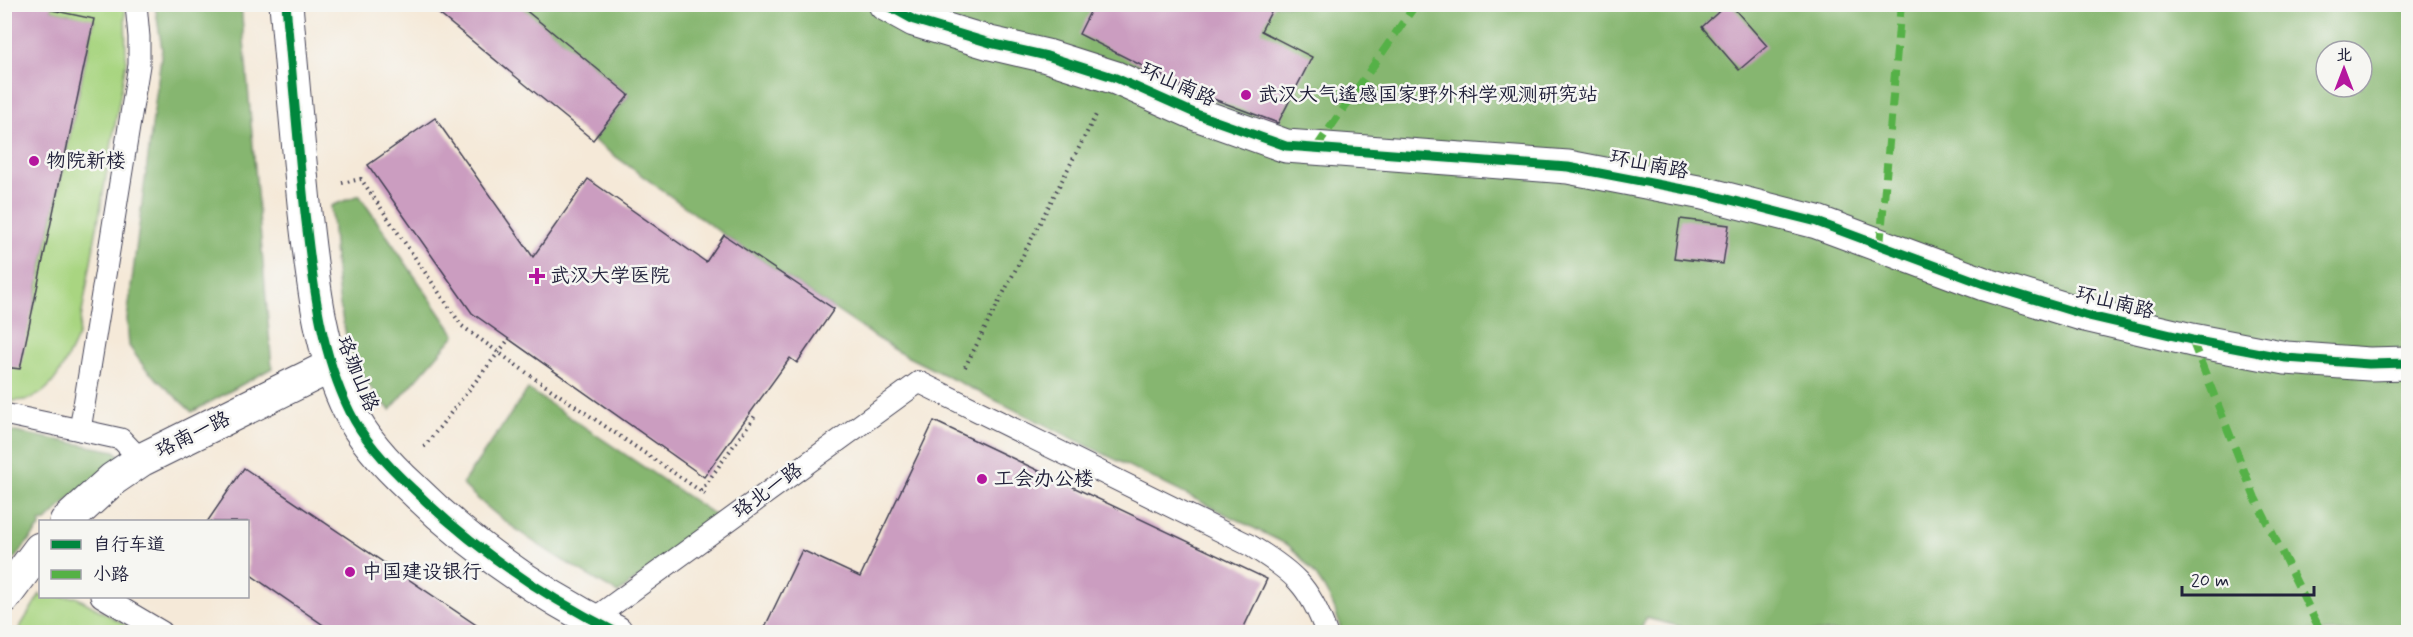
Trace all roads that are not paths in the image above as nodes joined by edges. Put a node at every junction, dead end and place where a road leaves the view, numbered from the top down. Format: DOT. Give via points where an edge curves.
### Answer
graph roads {
  1 [pos="136,4"];
  2 [pos="286,4"];
  3 [pos="885,4"];
  4 [pos="2409,363"];
  5 [pos="331,366"];
  6 [pos="4,414"];
  7 [pos="80,430"];
  8 [pos="141,460"];
  9 [pos="68,520"];
  10 [pos="38,556"];
  11 [pos="4,597"];
  12 [pos="102,598"];
  13 [pos="598,628"];
  14 [pos="162,633"];
  15 [pos="1326,633"];
  1 -- 7 [label="lane" via="139,65"];
  2 -- 5 [label="street, 珞珈山路" via="314,297"];
  3 -- 4 [label="street, 环山南路" via="914,20 1116,78 1198,115 1286,146 1568,167 1703,193 1817,222 1984,284 2085,315 2286,358"];
  5 -- 8 [label="street, 珞南一路"];
  5 -- 13 [label="street, 珞珈山路" via="351,414 399,476 448,522 519,577"];
  6 -- 7 [label="lane"];
  7 -- 8 [label="lane" via="121,439"];
  8 -- 9 [label="street, 珞南一路" via="113,479"];
  10 -- 11 [label="street"];
  12 -- 14 [label="lane"];
  13 -- 15 [label="lane, 珞北一路" via="735,514 919,382 1251,546 1285,567 1305,588"];
}
